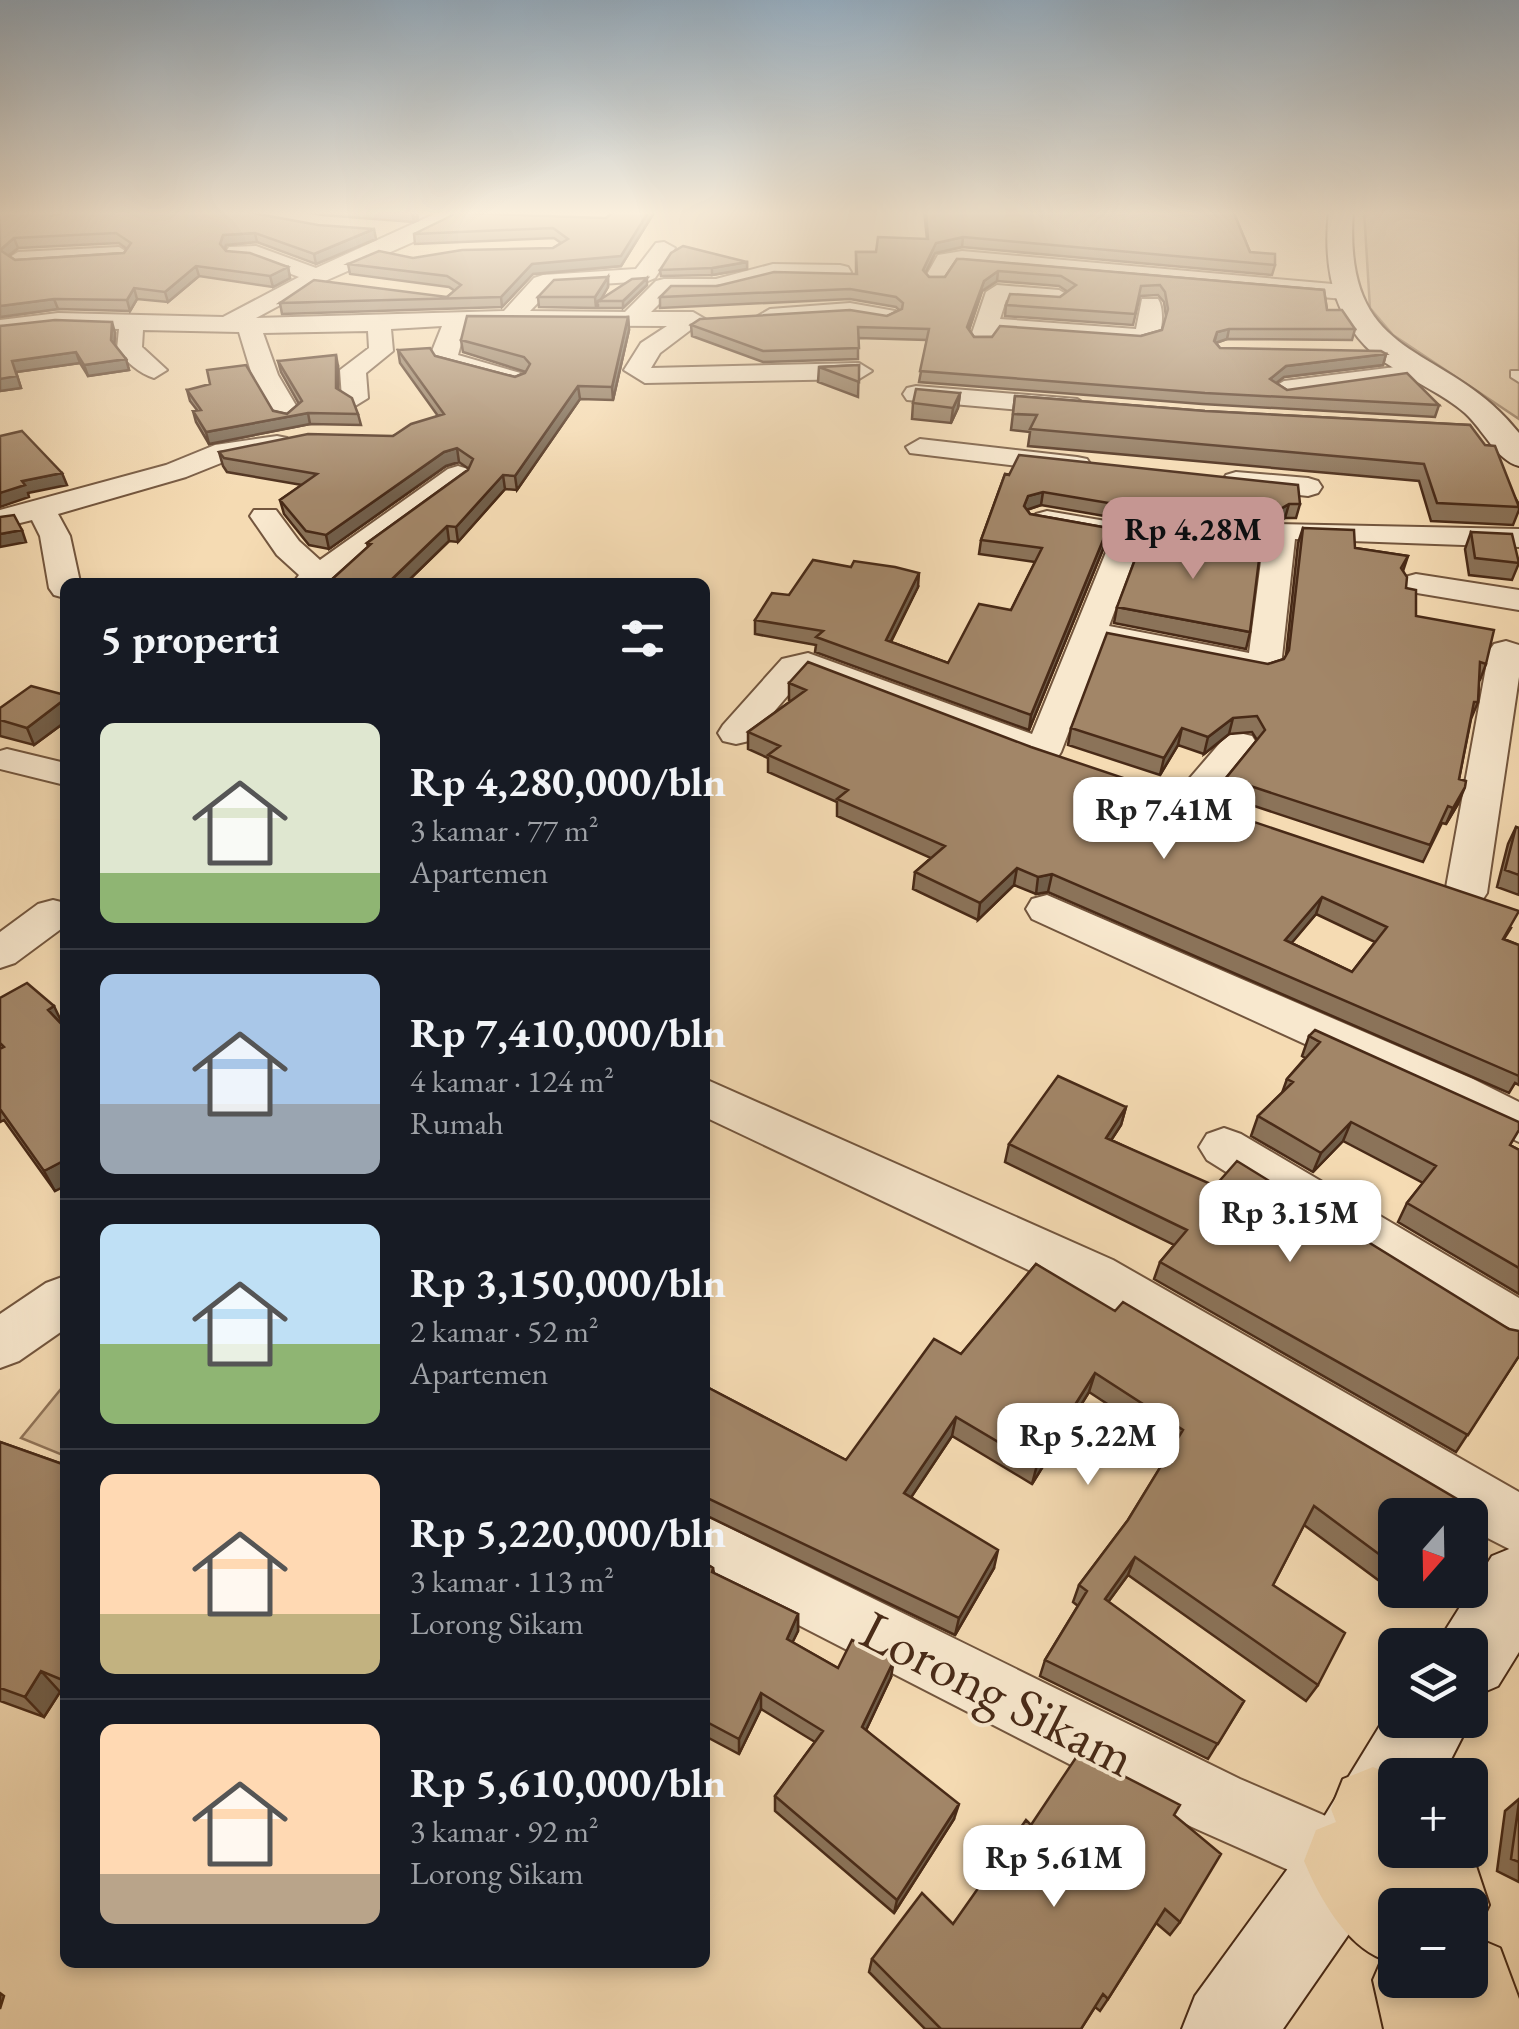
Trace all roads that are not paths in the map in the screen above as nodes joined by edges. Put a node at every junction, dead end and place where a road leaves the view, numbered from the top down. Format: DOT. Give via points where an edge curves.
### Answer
graph roads {
  1 [pos="47,306"];
  2 [pos="270,306"];
  3 [pos="449,306"];
  4 [pos="522,306"];
  5 [pos="644,306"];
  6 [pos="993,306"];
  7 [pos="1150,306"];
  8 [pos="1331,306"];
  9 [pos="456,308"];
  10 [pos="1345,308"];
  11 [pos="887,316"];
  12 [pos="511,318"];
  13 [pos="632,318"];
  14 [pos="753,318"];
  15 [pos="132,324"];
  16 [pos="380,324"];
  17 [pos="8,326"];
  18 [pos="237,326"];
  19 [pos="1352,351"];
  20 [pos="1388,351"];
  21 [pos="154,370"];
  22 [pos="1427,370"];
  23 [pos="859,371"];
  24 [pos="515,378"];
  25 [pos="1284,389"];
  26 [pos="916,394"];
  27 [pos="355,398"];
  28 [pos="1107,409"];
  29 [pos="288,414"];
  30 [pos="1465,430"];
  31 [pos="310,436"];
  32 [pos="1511,444"];
  33 [pos="920,447"];
  34 [pos="1294,454"];
  35 [pos="1113,468"];
  36 [pos="458,476"];
  37 [pos="1210,478"];
  38 [pos="1308,487"];
  39 [pos="39,510"];
  40 [pos="265,516"];
  41 [pos="1040,518"];
  42 [pos="0,519"];
  43 [pos="1326,530"];
  44 [pos="1128,535"];
  45 [pos="1519,538"];
  46 [pos="1277,559"];
  47 [pos="63,578"];
  48 [pos="313,578"];
  49 [pos="318,578"];
  50 [pos="1416,584"];
  51 [pos="1519,600"];
  52 [pos="1091,633"];
  53 [pos="1506,651"];
  54 [pos="736,733"];
  55 [pos="1239,744"];
  56 [pos="1043,752"];
  57 [pos="7,760"];
  58 [pos="1080,764"];
  59 [pos="60,773"];
  60 [pos="1154,788"];
  61 [pos="1191,801"];
  62 [pos="1228,813"];
  63 [pos="1429,881"];
  64 [pos="1466,893"];
  65 [pos="1501,906"];
  66 [pos="1047,908"];
  67 [pos="60,912"];
  68 [pos="0,953"];
  69 [pos="710,1099"];
  70 [pos="1519,1124"];
  71 [pos="1224,1147"];
  72 [pos="60,1302"];
  73 [pos="1519,1326"];
  74 [pos="0,1344"];
  75 [pos="1519,1525"];
  76 [pos="710,1548"];
  77 [pos="1519,1582"];
  78 [pos="1488,1630"];
  79 [pos="1378,1830"];
  80 [pos="1378,1844"];
  81 [pos="1423,1998"];
  82 [pos="1473,1998"];
  83 [pos="1228,2029"];
  84 [pos="1430,2029"];
  85 [pos="1481,2029"];
  1 -- 17 [label="street"];
  2 -- 18 [label="street"];
  3 -- 9 [label="street"];
  4 -- 12 [label="street"];
  5 -- 13 [label="street"];
  6 -- 7 [label="street" via="984,332 1139,336 1148,334"];
  8 -- 10 [label="street"];
  9 -- 12 [label="street"];
  9 -- 16 [label="street"];
  9 -- 24 [label="street" via="447,360"];
  10 -- 20 [label="street"];
  11 -- 14 [label="street" via="850,310"];
  12 -- 13 [label="street"];
  13 -- 23 [label="street" via="706,319 650,348 637,370 645,375"];
  15 -- 17 [label="street" via="58,320"];
  15 -- 18 [label="street"];
  15 -- 21 [label="street" via="128,350"];
  16 -- 18 [label="street"];
  16 -- 27 [label="street" via="380,351 353,370"];
  18 -- 29 [label="street"];
  19 -- 20 [label="street"];
  20 -- 22 [label="street"];
  22 -- 25 [label="street"];
  22 -- 32 [label="street" via="1472,402"];
  26 -- 28 [label="street"];
  30 -- 32 [label="street"];
  31 -- 39 [label="street" via="225,451 176,472"];
  33 -- 35 [label="street"];
  34 -- 38 [label="street"];
  36 -- 49 [label="street"];
  37 -- 38 [label="street"];
  38 -- 43 [label="street"];
  39 -- 42 [label="street"];
  39 -- 47 [label="street" via="54,529"];
  40 -- 48 [label="street"];
  41 -- 44 [label="street"];
  43 -- 45 [label="street"];
  43 -- 46 [label="street" via="1281,533"];
  44 -- 46 [label="street"];
  44 -- 52 [label="street"];
  46 -- 52 [label="street" via="1261,684"];
  50 -- 51 [label="street"];
  52 -- 56 [label="street"];
  53 -- 64 [label="street"];
  54 -- 56 [label="street" via="794,666 808,663"];
  55 -- 61 [label="street"];
  56 -- 58 [label="street"];
  57 -- 59 [label="street"];
  60 -- 61 [label="street"];
  61 -- 62 [label="street"];
  63 -- 64 [label="street"];
  64 -- 65 [label="street"];
  66 -- 70 [label="street"];
  67 -- 68 [label="street"];
  69 -- 75 [label="street" via="1094,1276"];
  71 -- 73 [label="street"];
  72 -- 74 [label="street"];
  76 -- 79 [label="street, Lorong Sikam" via="1216,1803"];
  77 -- 78 [label="street"];
  80 -- 83 [label="street"];
  81 -- 84 [label="highway"];
  82 -- 85 [label="highway"];
}
